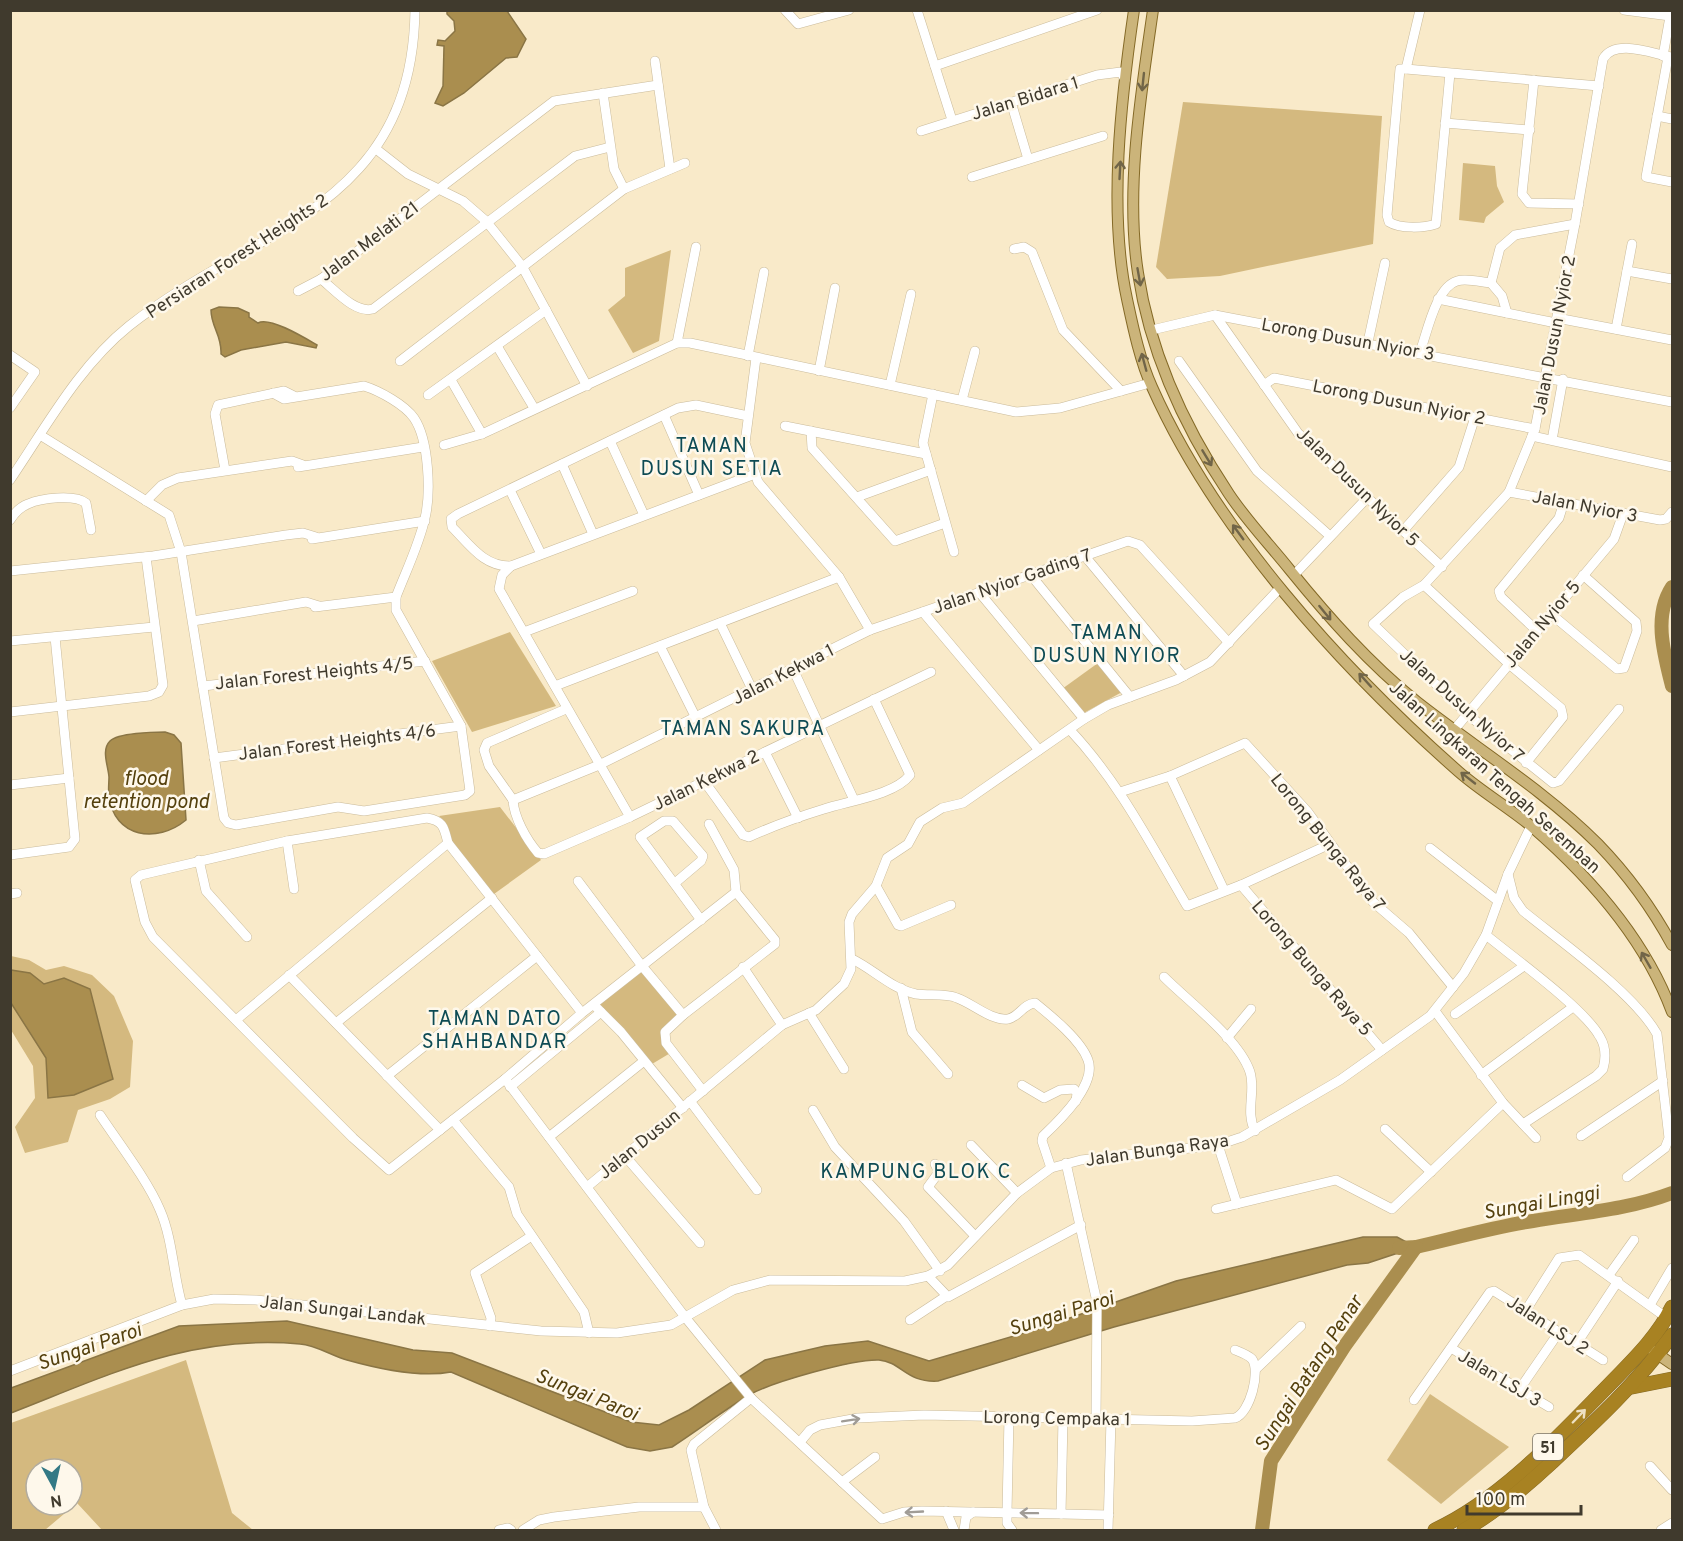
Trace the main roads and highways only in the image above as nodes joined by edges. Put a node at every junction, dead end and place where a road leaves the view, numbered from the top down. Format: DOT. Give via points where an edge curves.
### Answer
graph roads {
  1 [pos="1134,10"];
  2 [pos="1154,10"];
  3 [pos="1672,945"];
  4 [pos="1672,1012"];
  5 [pos="1671,1316"];
  6 [pos="1672,1335"];
  7 [pos="1646,1346"];
  8 [pos="1658,1355"];
  9 [pos="1672,1364"];
  10 [pos="1672,1379"];
  11 [pos="1632,1387"];
  12 [pos="1476,1526"];
  13 [pos="1435,1530"];
  14 [pos="1464,1530"];
  4 -- 1 [label="main road, Jalan Lingkaran Tengah Seremban, one-way" via="1648,962 1598,890 1531,826 1461,773 1395,714 1280,588 1179,442 1150,383 1127,298 1117,211 1125,80"];
  2 -- 3 [label="main road, Jalan Lingkaran Tengah Seremban, one-way" via="1136,161 1134,230 1138,274 1162,368 1188,427 1230,496 1344,636 1415,700 1597,843 1633,884"];
  5 -- 7 [label="highway, 51"];
  6 -- 8 [label="highway, 51"];
  7 -- 8 [label="main road"];
  13 -- 7 [label="highway, 51, one-way" via="1481,1503 1552,1443"];
  8 -- 9 [label="main road"];
  8 -- 11 [label="highway, 51"];
  10 -- 11 [label="highway"];
  11 -- 12 [label="highway, 51" via="1537,1476"];
  12 -- 14 [label="highway, 51"];
}
